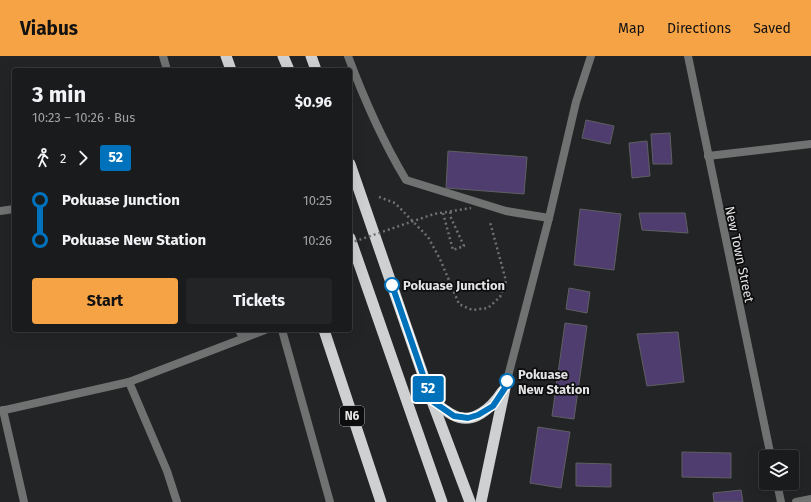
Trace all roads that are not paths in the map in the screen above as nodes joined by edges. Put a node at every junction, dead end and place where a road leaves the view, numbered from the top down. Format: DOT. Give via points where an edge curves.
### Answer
graph roads {
  1 [pos="163,56"];
  2 [pos="226,56"];
  3 [pos="283,56"];
  4 [pos="311,56"];
  5 [pos="348,56"];
  6 [pos="591,56"];
  7 [pos="688,56"];
  8 [pos="166,68"];
  9 [pos="229,68"];
  10 [pos="288,68"];
  11 [pos="315,68"];
  12 [pos="811,144"];
  13 [pos="708,156"];
  14 [pos="352,170"];
  15 [pos="12,209"];
  16 [pos="0,211"];
  17 [pos="550,218"];
  18 [pos="352,244"];
  19 [pos="240,332"];
  20 [pos="260,332"];
  21 [pos="283,332"];
  22 [pos="325,332"];
  23 [pos="243,338"];
  24 [pos="129,382"];
  25 [pos="505,388"];
  26 [pos="432,401"];
  27 [pos="2,411"];
  28 [pos="770,450"];
  29 [pos="778,490"];
  30 [pos="811,499"];
  31 [pos="24,502"];
  32 [pos="177,502"];
  33 [pos="330,502"];
  34 [pos="381,502"];
  35 [pos="442,502"];
  36 [pos="470,502"];
  37 [pos="481,502"];
  38 [pos="781,502"];
  39 [pos="796,502"];
  1 -- 8 [label="street"];
  2 -- 9 [label="highway"];
  3 -- 10 [label="highway"];
  4 -- 11 [label="highway"];
  5 -- 17 [label="street" via="367,106 406,180 506,211"];
  6 -- 17 [label="street" via="576,102"];
  7 -- 13 [label="street, New Town Street"];
  12 -- 13 [label="street"];
  13 -- 28 [label="street, New Town Street"];
  14 -- 26 [label="highway"];
  15 -- 16 [label="street"];
  17 -- 25 [label="street"];
  18 -- 35 [label="highway"];
  19 -- 23 [label="street"];
  20 -- 23 [label="street"];
  21 -- 33 [label="street"];
  22 -- 34 [label="highway, N6"];
  23 -- 24 [label="street"];
  24 -- 27 [label="street"];
  24 -- 32 [label="street" via="167,471"];
  25 -- 26 [label="highway" via="493,406 468,418 454,416"];
  25 -- 37 [label="highway"];
  26 -- 36 [label="highway"];
  27 -- 31 [label="street"];
  29 -- 38 [label="street"];
  30 -- 39 [label="street"];
}
